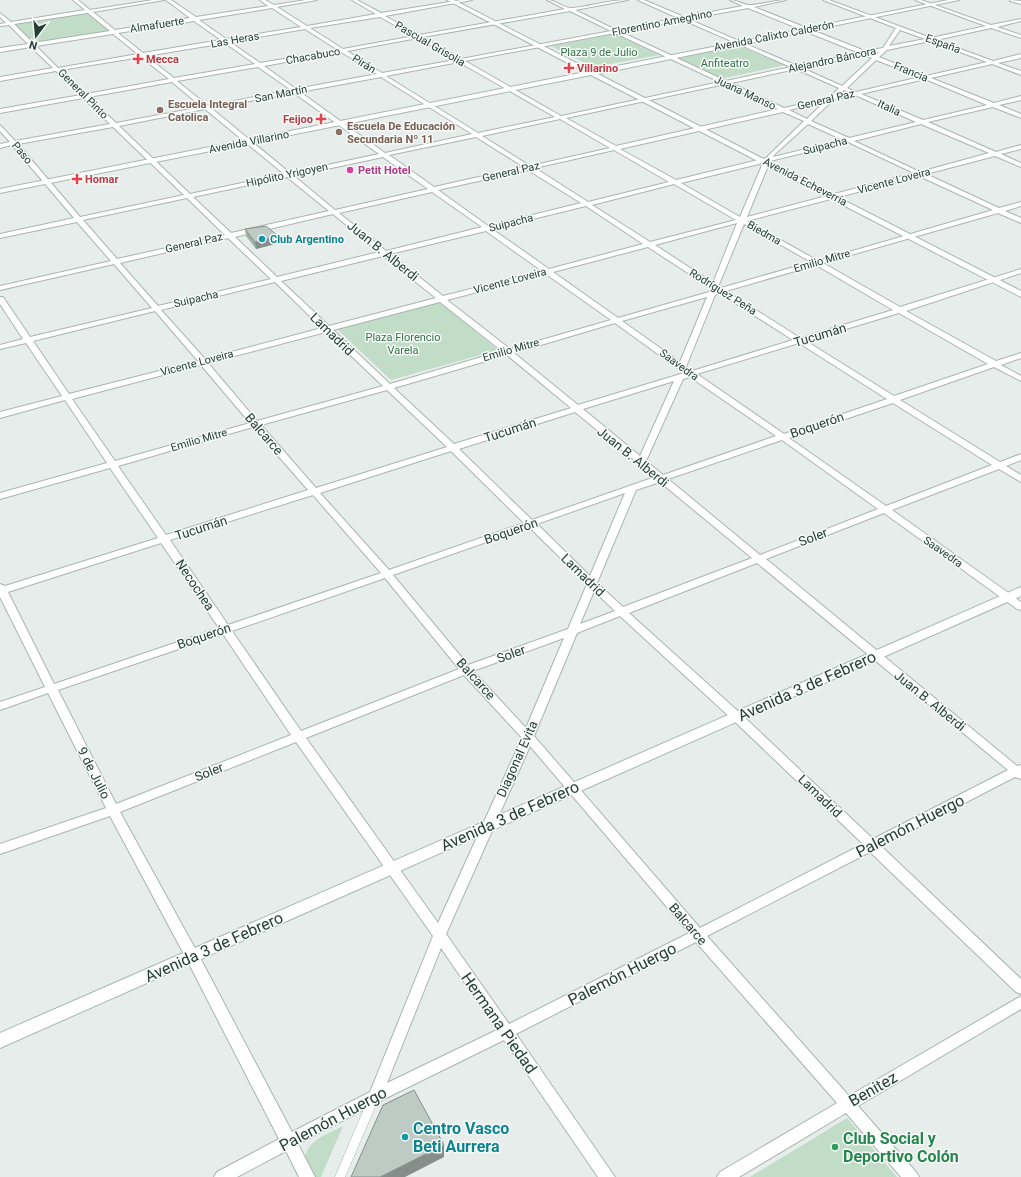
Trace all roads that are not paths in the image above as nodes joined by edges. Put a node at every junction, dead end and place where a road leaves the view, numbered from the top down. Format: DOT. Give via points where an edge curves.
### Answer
graph roads {
  1 [pos="75,0"];
  2 [pos="162,0"];
  3 [pos="168,0"];
  4 [pos="262,0"];
  5 [pos="315,0"];
  6 [pos="354,0"];
  7 [pos="470,0"];
  8 [pos="549,0"];
  9 [pos="626,0"];
  10 [pos="640,0"];
  11 [pos="732,0"];
  12 [pos="784,0"];
  13 [pos="825,0"];
  14 [pos="917,0"];
  15 [pos="942,0"];
  16 [pos="956,0"];
  17 [pos="1012,0"];
  18 [pos="453,1"];
  19 [pos="1021,3"];
  20 [pos="928,4"];
  21 [pos="273,7"];
  22 [pos="750,7"];
  23 [pos="570,10"];
  24 [pos="89,11"];
  25 [pos="0,14"];
  26 [pos="380,15"];
  27 [pos="867,16"];
  28 [pos="195,19"];
  29 [pos="683,19"];
  30 [pos="1021,20"];
  31 [pos="10,23"];
  32 [pos="496,23"];
  33 [pos="0,25"];
  34 [pos="991,26"];
  35 [pos="306,28"];
  36 [pos="899,28"];
  37 [pos="804,29"];
  38 [pos="114,32"];
  39 [pos="616,32"];
  40 [pos="418,37"];
  41 [pos="1021,37"];
  42 [pos="930,39"];
  43 [pos="226,41"];
  44 [pos="737,42"];
  45 [pos="33,45"];
  46 [pos="540,46"];
  47 [pos="885,49"];
  48 [pos="0,50"];
  49 [pos="342,50"];
  50 [pos="862,53"];
  51 [pos="142,55"];
  52 [pos="668,56"];
  53 [pos="1021,56"];
  54 [pos="876,58"];
  55 [pos="460,61"];
  56 [pos="993,63"];
  57 [pos="259,65"];
  58 [pos="796,67"];
  59 [pos="59,69"];
  60 [pos="590,72"];
  61 [pos="1021,73"];
  62 [pos="381,75"];
  63 [pos="926,78"];
  64 [pos="0,79"];
  65 [pos="174,80"];
  66 [pos="724,83"];
  67 [pos="508,88"];
  68 [pos="844,88"];
  69 [pos="295,91"];
  70 [pos="856,93"];
  71 [pos="85,96"];
  72 [pos="1021,98"];
  73 [pos="644,99"];
  74 [pos="832,99"];
  75 [pos="427,105"];
  76 [pos="994,105"];
  77 [pos="206,108"];
  78 [pos="782,110"];
  79 [pos="0,111"];
  80 [pos="1021,116"];
  81 [pos="560,117"];
  82 [pos="339,122"];
  83 [pos="807,122"];
  84 [pos="924,123"];
  85 [pos="115,125"];
  86 [pos="0,127"];
  87 [pos="701,129"];
  88 [pos="476,135"];
  89 [pos="247,140"];
  90 [pos="847,140"];
  91 [pos="14,144"];
  92 [pos="0,146"];
  93 [pos="1021,147"];
  94 [pos="615,149"];
  95 [pos="384,154"];
  96 [pos="995,154"];
  97 [pos="150,160"];
  98 [pos="766,161"];
  99 [pos="1021,165"];
  100 [pos="528,168"];
  101 [pos="919,174"];
  102 [pos="288,175"];
  103 [pos="45,180"];
  104 [pos="675,183"];
  105 [pos="0,187"];
  106 [pos="433,190"];
  107 [pos="0,191"];
  108 [pos="188,196"];
  109 [pos="832,197"];
  110 [pos="586,204"];
  111 [pos="1021,204"];
  112 [pos="998,210"];
  113 [pos="334,212"];
  114 [pos="78,219"];
  115 [pos="742,220"];
  116 [pos="1021,221"];
  117 [pos="488,229"];
  118 [pos="0,236"];
  119 [pos="230,236"];
  120 [pos="909,236"];
  121 [pos="649,244"];
  122 [pos="384,253"];
  123 [pos="116,261"];
  124 [pos="816,263"];
  125 [pos="548,271"];
  126 [pos="1021,271"];
  127 [pos="276,280"];
  128 [pos="994,280"];
  129 [pos="0,288"];
  130 [pos="716,290"];
  131 [pos="1021,294"];
  132 [pos="442,298"];
  133 [pos="0,299"];
  134 [pos="157,308"];
  135 [pos="900,310"];
  136 [pos="617,320"];
  137 [pos="327,329"];
  138 [pos="28,340"];
  139 [pos="801,340"];
  140 [pos="0,347"];
  141 [pos="507,351"];
  142 [pos="1021,354"];
  143 [pos="203,362"];
  144 [pos="994,364"];
  145 [pos="682,367"];
  146 [pos="691,374"];
  147 [pos="680,377"];
  148 [pos="1021,379"];
  149 [pos="388,387"];
  150 [pos="68,397"];
  151 [pos="895,399"];
  152 [pos="575,409"];
  153 [pos="0,415"];
  154 [pos="256,424"];
  155 [pos="783,437"];
  156 [pos="453,448"];
  157 [pos="1021,457"];
  158 [pos="641,463"];
  159 [pos="112,464"];
  160 [pos="999,465"];
  161 [pos="661,479"];
  162 [pos="1021,479"];
  163 [pos="632,488"];
  164 [pos="315,492"];
  165 [pos="0,496"];
  166 [pos="884,510"];
  167 [pos="531,524"];
  168 [pos="164,540"];
  169 [pos="758,558"];
  170 [pos="387,574"];
  171 [pos="592,582"];
  172 [pos="1,590"];
  173 [pos="1021,591"];
  174 [pos="1007,597"];
  175 [pos="1021,607"];
  176 [pos="621,612"];
  177 [pos="225,629"];
  178 [pos="572,631"];
  179 [pos="875,656"];
  180 [pos="466,670"];
  181 [pos="51,689"];
  182 [pos="0,706"];
  183 [pos="737,717"];
  184 [pos="298,736"];
  185 [pos="528,736"];
  186 [pos="1019,772"];
  187 [pos="571,788"];
  188 [pos="113,810"];
  189 [pos="487,827"];
  190 [pos="872,846"];
  191 [pos="0,849"];
  192 [pos="393,868"];
  193 [pos="698,935"];
  194 [pos="439,936"];
  195 [pos="192,956"];
  196 [pos="1021,988"];
  197 [pos="1021,1002"];
  198 [pos="505,1033"];
  199 [pos="0,1041"];
  200 [pos="375,1096"];
  201 [pos="847,1104"];
  202 [pos="289,1142"];
  203 [pos="222,1177"];
  204 [pos="307,1177"];
  205 [pos="340,1177"];
  206 [pos="607,1177"];
  207 [pos="725,1177"];
  208 [pos="911,1177"];
  1 -- 24 [label="street, Juan B. Alberdi"];
  2 -- 24 [label="street"];
  3 -- 28 [label="street, Saavedra"];
  4 -- 21 [label="street, Pirán"];
  5 -- 21 [label="street, Almafuerte"];
  6 -- 26 [label="street, Pascual Grisolia"];
  7 -- 18 [label="street, Las Heras"];
  8 -- 23 [label="street, Juana Manso"];
  9 -- 23 [label="street, Chacabuco"];
  10 -- 29 [label="street, Italia"];
  11 -- 22 [label="street, Francia"];
  12 -- 22 [label="street, Florentino Ameghino"];
  13 -- 27 [label="street, España"];
  14 -- 20 [label="street"];
  15 -- 20 [label="main road, Avenida Calixto Calderón"];
  16 -- 20 [label="main road, Avenida Calixto Calderón"];
  17 -- 19 [label="street"];
  18 -- 26 [label="street, Las Heras"];
  18 -- 32 [label="main road, Avenida Echeverría"];
  20 -- 27 [label="main road, Avenida Calixto Calderón"];
  20 -- 34 [label="street"];
  21 -- 28 [label="street, Almafuerte"];
  21 -- 35 [label="street, Pirán"];
  22 -- 29 [label="street, Florentino Ameghino"];
  22 -- 37 [label="street, Francia"];
  23 -- 32 [label="street, Chacabuco"];
  23 -- 39 [label="street, Juana Manso"];
  24 -- 31 [label="street"];
  24 -- 38 [label="street, Juan B. Alberdi"];
  25 -- 31 [label="street, General Pinto"];
  26 -- 35 [label="street, Las Heras"];
  26 -- 40 [label="street, Pascual Grisolia"];
  27 -- 36 [label="street, España"];
  27 -- 37 [label="main road, Avenida Calixto Calderón"];
  28 -- 38 [label="street, Almafuerte"];
  28 -- 43 [label="street, Saavedra"];
  29 -- 39 [label="street, Florentino Ameghino"];
  29 -- 44 [label="street, Italia"];
  30 -- 34 [label="street, Alejandro Báncora"];
  31 -- 33 [label="street"];
  31 -- 45 [label="street, General Pinto"];
  32 -- 40 [label="street, Chacabuco"];
  32 -- 46 [label="main road, Avenida Echeverría"];
  34 -- 41 [label="street"];
  34 -- 42 [label="street, Alejandro Báncora"];
  35 -- 43 [label="street, Las Heras"];
  35 -- 49 [label="street, Pirán"];
  36 -- 42 [label="street, España"];
  36 -- 47 [label="street"];
  37 -- 44 [label="main road, Avenida Calixto Calderón"];
  37 -- 50 [label="street, Francia"];
  38 -- 45 [label="street, Almafuerte"];
  38 -- 51 [label="street, Juan B. Alberdi"];
  39 -- 46 [label="street, Florentino Ameghino"];
  39 -- 52 [label="street, Juana Manso"];
  40 -- 49 [label="street, Chacabuco"];
  40 -- 55 [label="street, Pascual Grisolia"];
  42 -- 47 [label="street, Alejandro Báncora"];
  42 -- 56 [label="street, España"];
  43 -- 51 [label="street, Las Heras"];
  43 -- 57 [label="street, Saavedra"];
  44 -- 52 [label="main road, Avenida Calixto Calderón"];
  44 -- 58 [label="street, Italia"];
  45 -- 48 [label="street, Almafuerte"];
  45 -- 59 [label="street, General Pinto"];
  46 -- 55 [label="street, San Martín"];
  46 -- 60 [label="main road, Avenida Echeverría"];
  47 -- 50 [label="street, Alejandro Báncora"];
  47 -- 54 [label="street"];
  49 -- 57 [label="street, Chacabuco"];
  49 -- 62 [label="street, Pirán"];
  50 -- 54 [label="street, Francia"];
  50 -- 58 [label="street, Alejandro Báncora"];
  51 -- 59 [label="street, Las Heras"];
  51 -- 65 [label="street, Juan B. Alberdi"];
  52 -- 60 [label="main road, Avenida Calixto Calderón"];
  52 -- 66 [label="street, Juana Manso"];
  53 -- 56 [label="street, General Paz"];
  54 -- 63 [label="street, Francia"];
  54 -- 68 [label="street"];
  55 -- 62 [label="street, San Martín"];
  55 -- 67 [label="street, Pascual Grisolia"];
  56 -- 61 [label="street, España"];
  56 -- 63 [label="street, General Paz"];
  57 -- 65 [label="street, Chacabuco"];
  57 -- 69 [label="street, Saavedra"];
  58 -- 66 [label="street, Alejandro Báncora"];
  58 -- 68 [label="street, Italia"];
  59 -- 64 [label="street, Las Heras"];
  59 -- 71 [label="street, General Pinto"];
  60 -- 67 [label="main road, Avenida Villarino"];
  60 -- 73 [label="main road, Avenida Echeverría"];
  62 -- 69 [label="street, San Martín"];
  62 -- 75 [label="street, Pirán"];
  63 -- 70 [label="street, General Paz"];
  63 -- 76 [label="street, Francia"];
  65 -- 71 [label="street, Chacabuco"];
  65 -- 77 [label="street, Juan B. Alberdi"];
  66 -- 73 [label="street, Alejandro Báncora"];
  66 -- 78 [label="street, Juana Manso"];
  67 -- 75 [label="main road, Avenida Villarino"];
  67 -- 81 [label="street, Biedma"];
  68 -- 70 [label="street, Italia"];
  68 -- 74 [label="street"];
  69 -- 77 [label="street, San Martín"];
  69 -- 82 [label="street, Saavedra"];
  70 -- 74 [label="street, General Paz"];
  70 -- 84 [label="street, Italia"];
  71 -- 79 [label="street, Chacabuco"];
  71 -- 85 [label="street, General Pinto"];
  72 -- 76 [label="street, Suipacha"];
  73 -- 81 [label="street, Hipólito Yrigoyen"];
  73 -- 87 [label="main road, Avenida Echeverría"];
  74 -- 78 [label="street, General Paz"];
  74 -- 83 [label="street"];
  75 -- 82 [label="main road, Avenida Villarino"];
  75 -- 88 [label="street, Rodríguez Peña"];
  76 -- 80 [label="street, Francia"];
  76 -- 84 [label="street, Suipacha"];
  77 -- 85 [label="street, San Martín"];
  77 -- 89 [label="street, Juan B. Alberdi"];
  78 -- 83 [label="street, Juana Manso"];
  78 -- 87 [label="street, General Paz"];
  81 -- 88 [label="street, Hipólito Yrigoyen"];
  81 -- 94 [label="street, Biedma"];
  82 -- 89 [label="main road, Avenida Villarino"];
  82 -- 95 [label="street, Saavedra"];
  83 -- 90 [label="street, Juana Manso"];
  83 -- 98 [label="street"];
  84 -- 90 [label="street, Suipacha"];
  84 -- 96 [label="street, Italia"];
  85 -- 91 [label="street, San Martín"];
  85 -- 97 [label="street, General Pinto"];
  86 -- 91 [label="street, Paso"];
  87 -- 94 [label="street, General Paz"];
  87 -- 98 [label="main road, Avenida Echeverría"];
  88 -- 95 [label="street, Hipólito Yrigoyen"];
  88 -- 100 [label="street, Rodríguez Peña"];
  89 -- 97 [label="main road, Avenida Villarino"];
  89 -- 102 [label="street, Juan B. Alberdi"];
  90 -- 98 [label="street, Suipacha"];
  90 -- 101 [label="street, Juana Manso"];
  91 -- 92 [label="street, San Martín"];
  91 -- 103 [label="street, Paso"];
  93 -- 96 [label="street, Vicente Loveira"];
  94 -- 100 [label="street, General Paz"];
  94 -- 104 [label="street, Biedma"];
  95 -- 102 [label="street, Hipólito Yrigoyen"];
  95 -- 106 [label="street, Saavedra"];
  96 -- 99 [label="street, Italia"];
  96 -- 101 [label="street, Vicente Loveira"];
  97 -- 103 [label="main road, Avenida Villarino"];
  97 -- 108 [label="street, Lamadrid"];
  98 -- 104 [label="street, Suipacha"];
  98 -- 109 [label="main road, Avenida Echeverría"];
  98 -- 115 [label="street"];
  100 -- 106 [label="street, General Paz"];
  100 -- 110 [label="street, Rodríguez Peña"];
  101 -- 109 [label="street, Vicente Loveira"];
  101 -- 112 [label="street, Juana Manso"];
  102 -- 108 [label="street, Hipólito Yrigoyen"];
  102 -- 113 [label="street, Juan B. Alberdi"];
  103 -- 105 [label="main road, Avenida Villarino"];
  103 -- 107 [label="main road, Avenida Villarino"];
  103 -- 114 [label="street, Balcarce"];
  104 -- 110 [label="street, Suipacha"];
  104 -- 115 [label="street, Biedma"];
  106 -- 113 [label="street, General Paz"];
  106 -- 117 [label="street, Saavedra"];
  108 -- 114 [label="street, Hipólito Yrigoyen"];
  108 -- 119 [label="street, Lamadrid"];
  109 -- 115 [label="street, Vicente Loveira"];
  109 -- 120 [label="main road, Avenida Echeverría"];
  110 -- 117 [label="street, Suipacha"];
  110 -- 121 [label="street, Rodríguez Peña"];
  111 -- 112 [label="street, Emilio Mitre"];
  112 -- 116 [label="street, Juana Manso"];
  112 -- 120 [label="street, Emilio Mitre"];
  113 -- 119 [label="street, General Paz"];
  113 -- 122 [label="street, Juan B. Alberdi"];
  114 -- 118 [label="street, Hipólito Yrigoyen"];
  114 -- 123 [label="street, Balcarce"];
  115 -- 121 [label="street, Vicente Loveira"];
  115 -- 124 [label="street, Biedma"];
  115 -- 130 [label="street"];
  117 -- 122 [label="street, Suipacha"];
  117 -- 125 [label="street, Saavedra"];
  119 -- 123 [label="street, General Paz"];
  119 -- 127 [label="street, Lamadrid"];
  120 -- 124 [label="street, Emilio Mitre"];
  120 -- 128 [label="main road, Avenida Echeverría"];
  121 -- 125 [label="street, Vicente Loveira"];
  121 -- 130 [label="street, Rodríguez Peña"];
  122 -- 127 [label="street, Suipacha"];
  122 -- 132 [label="street, Juan B. Alberdi"];
  123 -- 129 [label="street, General Paz"];
  123 -- 134 [label="street, Balcarce"];
  124 -- 130 [label="street, Emilio Mitre"];
  124 -- 135 [label="street, Biedma"];
  125 -- 132 [label="street, Vicente Loveira"];
  125 -- 136 [label="street, Saavedra"];
  126 -- 128 [label="street, Tucumán"];
  127 -- 134 [label="street, Suipacha"];
  127 -- 137 [label="street, Lamadrid"];
  128 -- 131 [label="main road, Avenida Echeverría"];
  128 -- 135 [label="street, Tucumán"];
  130 -- 136 [label="street, Emilio Mitre"];
  130 -- 139 [label="street, Rodríguez Peña"];
  130 -- 145 [label="street"];
  132 -- 137 [label="street, Vicente Loveira"];
  132 -- 141 [label="street, Juan B. Alberdi"];
  133 -- 138 [label="street, Necochea"];
  134 -- 138 [label="street, Suipacha"];
  134 -- 143 [label="street, Balcarce"];
  135 -- 139 [label="street, Tucumán"];
  135 -- 144 [label="street, Biedma"];
  136 -- 141 [label="street, Emilio Mitre"];
  136 -- 145 [label="street, Saavedra"];
  137 -- 143 [label="street, Vicente Loveira"];
  137 -- 149 [label="street, Lamadrid"];
  138 -- 140 [label="street, Suipacha"];
  138 -- 150 [label="street, Necochea"];
  139 -- 146 [label="street, Tucumán"];
  139 -- 151 [label="street, Rodríguez Peña"];
  141 -- 149 [label="street, Emilio Mitre"];
  141 -- 152 [label="street, Juan B. Alberdi"];
  142 -- 144 [label="street, Boquerón"];
  143 -- 150 [label="street, Vicente Loveira"];
  143 -- 154 [label="street, Balcarce"];
  144 -- 148 [label="street, Biedma"];
  144 -- 151 [label="street, Boquerón"];
  145 -- 146 [label="street, Saavedra"];
  146 -- 147 [label="street, Tucumán"];
  146 -- 155 [label="street, Saavedra"];
  147 -- 152 [label="street, Tucumán"];
  147 -- 158 [label="street"];
  149 -- 154 [label="street, Emilio Mitre"];
  149 -- 156 [label="street, Lamadrid"];
  150 -- 153 [label="street, Vicente Loveira"];
  150 -- 159 [label="street, Necochea"];
  151 -- 155 [label="street, Boquerón"];
  151 -- 160 [label="street, Rodríguez Peña"];
  152 -- 156 [label="street, Tucumán"];
  152 -- 158 [label="street, Juan B. Alberdi"];
  154 -- 159 [label="street, Emilio Mitre"];
  154 -- 164 [label="street, Balcarce"];
  155 -- 161 [label="street, Boquerón"];
  155 -- 166 [label="street, Saavedra"];
  156 -- 164 [label="street, Tucumán"];
  156 -- 167 [label="street, Lamadrid"];
  157 -- 160 [label="street, Soler"];
  158 -- 161 [label="street, Juan B. Alberdi"];
  159 -- 165 [label="street, Emilio Mitre"];
  159 -- 168 [label="street, Necochea"];
  160 -- 162 [label="street, Rodríguez Peña"];
  160 -- 166 [label="street, Soler"];
  161 -- 163 [label="street, Boquerón"];
  161 -- 169 [label="street, Juan B. Alberdi"];
  163 -- 167 [label="street, Boquerón"];
  163 -- 171 [label="street, Diagonal Evita"];
  164 -- 168 [label="street, Tucumán"];
  164 -- 170 [label="street, Balcarce"];
  166 -- 169 [label="street, Soler"];
  166 -- 174 [label="street, Saavedra"];
  167 -- 170 [label="street, Boquerón"];
  167 -- 171 [label="street, Lamadrid"];
  168 -- 172 [label="street, Tucumán"];
  168 -- 177 [label="street, Necochea"];
  169 -- 176 [label="street, Soler"];
  169 -- 179 [label="street, Juan B. Alberdi"];
  170 -- 177 [label="street, Boquerón"];
  170 -- 180 [label="street, Balcarce"];
  171 -- 176 [label="street, Lamadrid"];
  171 -- 178 [label="street, Diagonal Evita"];
  172 -- 181 [label="street, 9 de Julio"];
  173 -- 174 [label="main road, Avenida 3 de Febrero"];
  174 -- 175 [label="street, Saavedra"];
  174 -- 179 [label="main road, Avenida 3 de Febrero"];
  176 -- 178 [label="street, Soler"];
  176 -- 183 [label="street, Lamadrid"];
  177 -- 181 [label="street, Boquerón"];
  177 -- 184 [label="street, Necochea"];
  178 -- 180 [label="street, Soler"];
  178 -- 185 [label="street, Diagonal Evita"];
  179 -- 183 [label="main road, Avenida 3 de Febrero"];
  179 -- 186 [label="street, Juan B. Alberdi"];
  180 -- 184 [label="street, Soler"];
  180 -- 185 [label="street, Balcarce"];
  181 -- 182 [label="street, Boquerón"];
  181 -- 188 [label="street, 9 de Julio"];
  183 -- 187 [label="main road, Avenida 3 de Febrero"];
  183 -- 190 [label="street, Lamadrid"];
  184 -- 188 [label="street, Soler"];
  184 -- 192 [label="street, Necochea"];
  185 -- 187 [label="street, Balcarce"];
  185 -- 189 [label="street, Diagonal Evita"];
  186 -- 190 [label="street, Palemón Huergo"];
  187 -- 189 [label="main road, Avenida 3 de Febrero"];
  187 -- 193 [label="street, Balcarce"];
  188 -- 191 [label="street, Soler"];
  188 -- 195 [label="street, 9 de Julio"];
  189 -- 192 [label="main road, Avenida 3 de Febrero"];
  189 -- 194 [label="street, Diagonal Evita"];
  190 -- 193 [label="street, Palemón Huergo"];
  190 -- 196 [label="street, Lamadrid"];
  192 -- 194 [label="street, Hermana Piedad"];
  192 -- 195 [label="main road, Avenida 3 de Febrero"];
  193 -- 198 [label="street, Palemón Huergo"];
  193 -- 201 [label="street, Balcarce"];
  194 -- 198 [label="street, Hermana Piedad"];
  194 -- 200 [label="street, Diagonal Evita"];
  195 -- 199 [label="main road, Avenida 3 de Febrero"];
  195 -- 202 [label="street, 9 de Julio"];
  197 -- 201 [label="street, Benitez"];
  198 -- 200 [label="street, Palemón Huergo"];
  198 -- 206 [label="street, Hermana Piedad"];
  200 -- 202 [label="street, Palemón Huergo"];
  200 -- 205 [label="street"];
  201 -- 207 [label="street, Benitez"];
  201 -- 208 [label="street, Balcarce"];
  202 -- 203 [label="street, Palemón Huergo"];
  202 -- 204 [label="street, 9 de Julio"];
}
